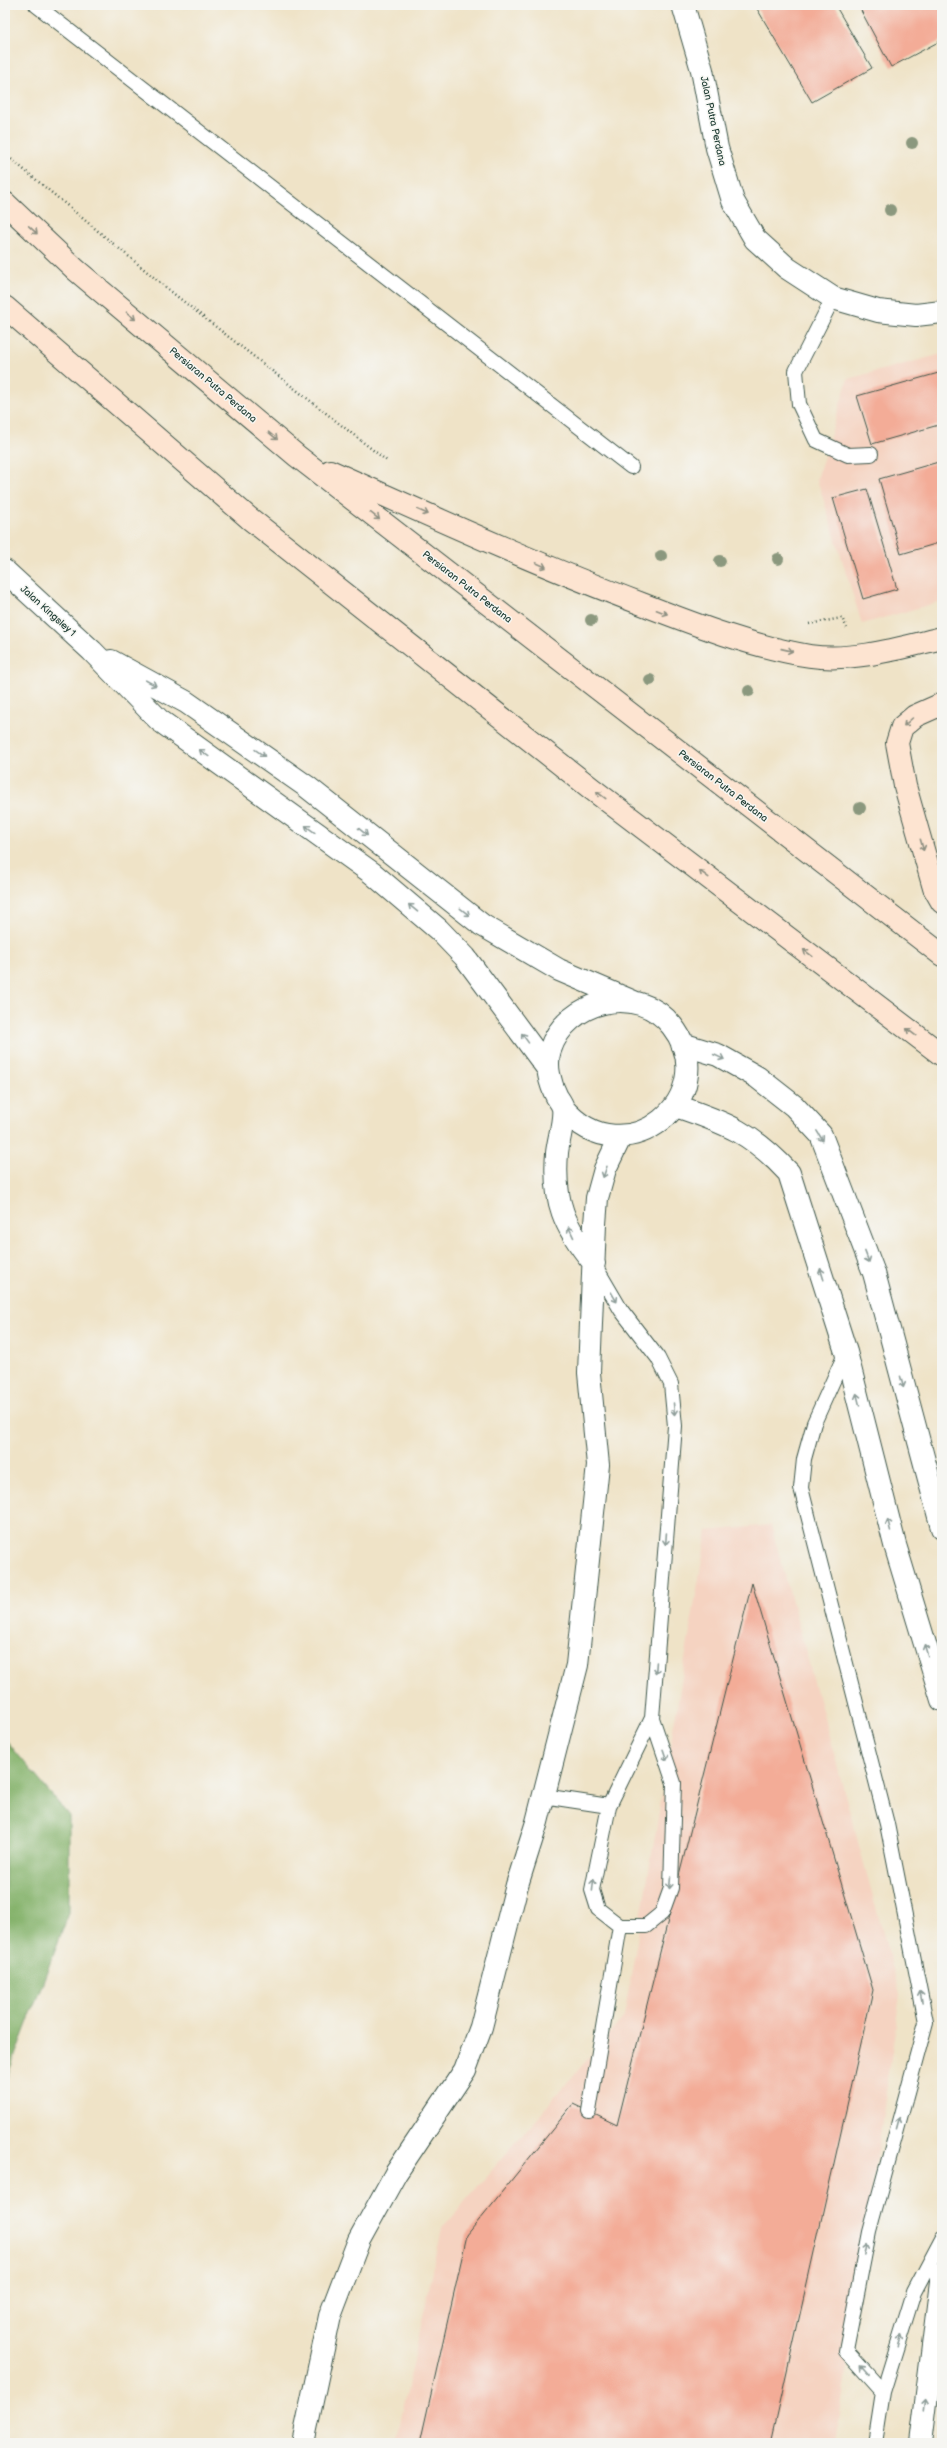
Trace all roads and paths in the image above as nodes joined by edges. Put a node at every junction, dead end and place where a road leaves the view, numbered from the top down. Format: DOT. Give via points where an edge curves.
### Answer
graph roads {
  1 [pos="36,5"];
  2 [pos="683,5"];
  3 [pos="5,154"];
  4 [pos="5,203"];
  5 [pos="833,298"];
  6 [pos="5,308"];
  7 [pos="942,312"];
  8 [pos="871,454"];
  9 [pos="297,456"];
  10 [pos="389,462"];
  11 [pos="631,467"];
  12 [pos="5,571"];
  13 [pos="804,625"];
  14 [pos="942,638"];
  15 [pos="92,651"];
  16 [pos="859,655"];
  17 [pos="942,704"];
  18 [pos="942,902"];
  19 [pos="942,955"];
  20 [pos="634,1002"];
  21 [pos="682,1044"];
  22 [pos="942,1055"];
  23 [pos="548,1069"];
  24 [pos="676,1106"];
  25 [pos="563,1108"];
  26 [pos="622,1136"];
  27 [pos="594,1263"];
  28 [pos="846,1352"];
  29 [pos="942,1528"];
  30 [pos="942,1700"];
  31 [pos="652,1718"];
  32 [pos="543,1796"];
  33 [pos="609,1806"];
  34 [pos="620,1926"];
  35 [pos="589,2112"];
  36 [pos="942,2239"];
  37 [pos="942,2273"];
  38 [pos="883,2392"];
  39 [pos="302,2443"];
  40 [pos="875,2443"];
  41 [pos="921,2443"];
  1 -- 11 [label="lane"];
  2 -- 5 [label="street, Jalan Putra Perdana" via="702,70 717,148 733,201 755,239 787,268"];
  3 -- 10 [label="path" via="174,294"];
  4 -- 9 [label="main road, Persiaran Putra Perdana, one-way" via="76,270"];
  5 -- 7 [label="street, Jalan Putra Perdana" via="878,311 916,315"];
  5 -- 8 [label="lane" via="796,371 799,404 816,440 848,455"];
  22 -- 6 [label="main road, one-way" via="592,789 249,518"];
  9 -- 16 [label="main road, one-way" via="567,576 687,621 755,643 811,656"];
  9 -- 19 [label="main road, Persiaran Putra Perdana, one-way"];
  12 -- 15 [label="street, Jalan Kingsley 1"];
  13 -- 16 [label="path" via="842,618"];
  14 -- 16 [label="main road" via="884,652"];
  15 -- 20 [label="street, one-way" via="186,702 306,786 482,925 559,970"];
  23 -- 15 [label="street, one-way" via="465,957 438,930 372,873 159,720"];
  17 -- 18 [label="main road, one-way" via="914,716 902,727 897,743 934,888"];
  20 -- 21 [label="street" via="654,1010 666,1020"];
  20 -- 23 [label="street" via="609,1000 586,1008 566,1023 555,1039"];
  21 -- 24 [label="street" via="687,1066 685,1086"];
  21 -- 29 [label="street, one-way" via="718,1056 757,1078 794,1106 821,1135 874,1273"];
  23 -- 25 [label="street" via="556,1096"];
  24 -- 26 [label="street" via="660,1121 642,1132"];
  28 -- 24 [label="street, one-way" via="789,1173 769,1152 742,1132"];
  25 -- 26 [label="street" via="574,1121 588,1129 604,1136"];
  27 -- 25 [label="street, one-way" via="574,1238 560,1208 557,1154"];
  26 -- 27 [label="street, one-way" via="605,1169 598,1198"];
  27 -- 31 [label="lane, one-way" via="621,1310 658,1358 671,1384 675,1426"];
  27 -- 32 [label="street" via="589,1373 598,1464 577,1665"];
  30 -- 28 [label="street, one-way" via="895,1545"];
  38 -- 28 [label="lane, one-way" via="846,2351 869,2232 926,2022 887,1824 801,1488 804,1459 814,1423"];
  31 -- 33 [label="lane"];
  31 -- 34 [label="lane, one-way" via="674,1783 670,1888 662,1913 646,1926"];
  32 -- 33 [label="lane"];
  32 -- 39 [label="street" via="517,1885 481,2027 465,2070 396,2173 359,2240 330,2316"];
  34 -- 33 [label="lane, one-way" via="598,1909 592,1890"];
  34 -- 35 [label="lane"];
  38 -- 36 [label="lane, one-way" via="914,2292"];
  41 -- 37 [label="street, one-way"];
  38 -- 40 [label="lane"];
}
